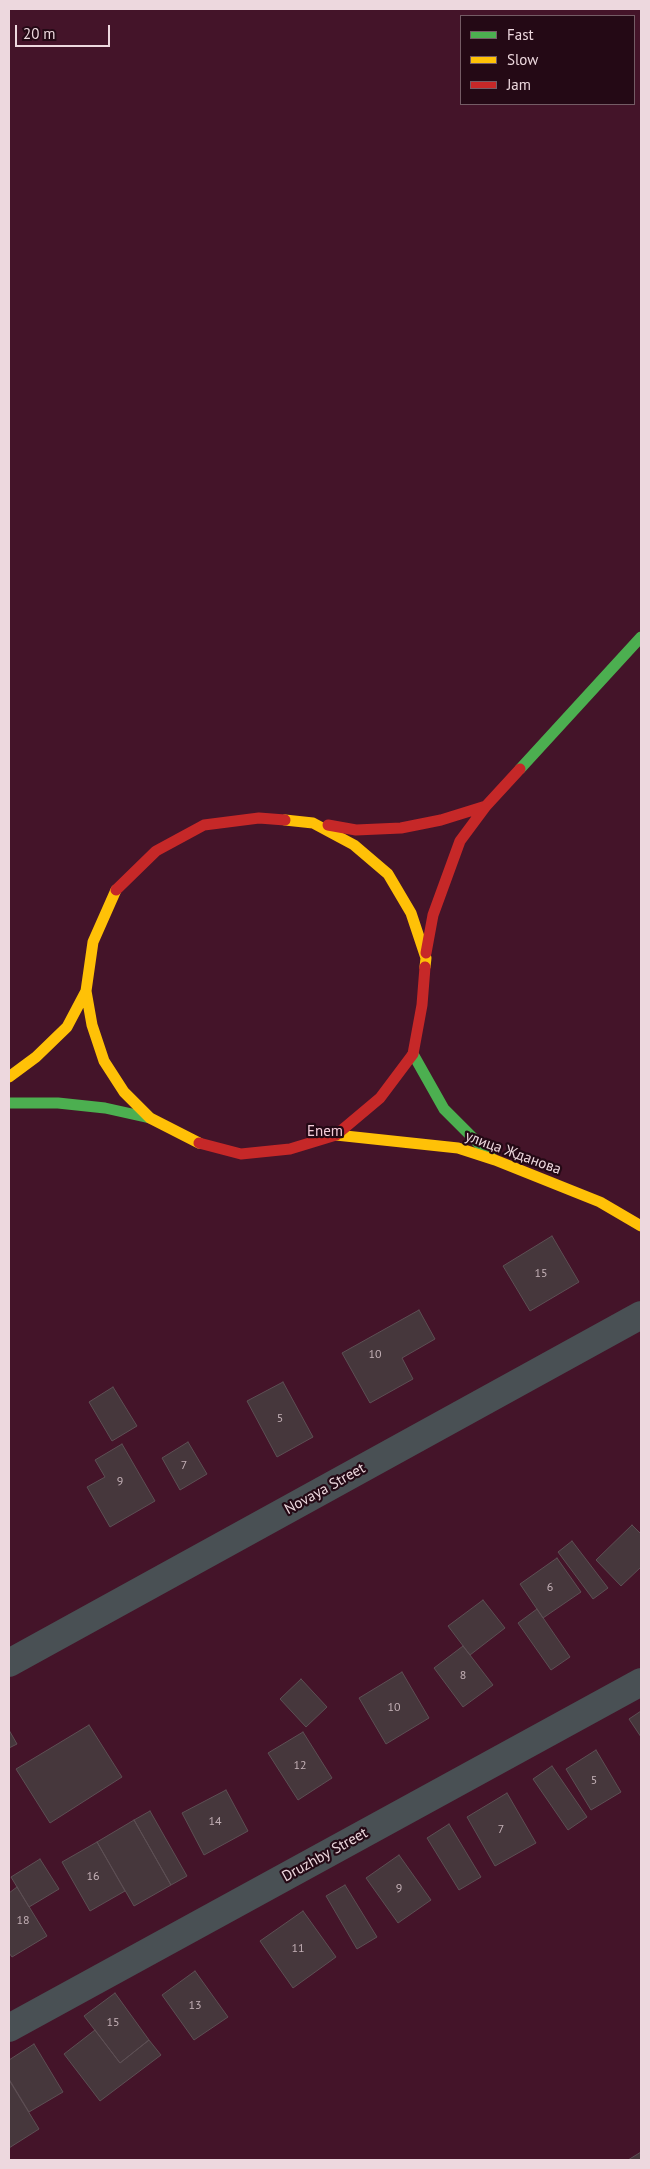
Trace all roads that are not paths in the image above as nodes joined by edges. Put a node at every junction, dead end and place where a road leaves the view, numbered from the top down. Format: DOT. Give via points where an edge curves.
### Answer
graph roads {
  1 [pos="641,637"];
  2 [pos="486,806"];
  3 [pos="312,823"];
  4 [pos="426,958"];
  5 [pos="86,991"];
  6 [pos="413,1054"];
  7 [pos="9,1077"];
  8 [pos="9,1103"];
  9 [pos="150,1118"];
  10 [pos="336,1135"];
  11 [pos="495,1160"];
  12 [pos="641,1226"];
  13 [pos="641,1315"];
  14 [pos="9,1663"];
  15 [pos="641,1682"];
  16 [pos="9,2028"];
  1 -- 2 [label="street"];
  2 -- 3 [label="street" via="401,828 356,830"];
  2 -- 4 [label="street" via="460,841 433,914"];
  3 -- 4 [label="street, улица Жданова" via="354,845 388,874 411,913"];
  3 -- 5 [label="street, улица Жданова" via="259,818 204,825 156,851 117,887 93,942"];
  4 -- 6 [label="street, улица Жданова"];
  5 -- 7 [label="street" via="67,1026 36,1057"];
  5 -- 9 [label="street, улица Жданова" via="92,1025 104,1061 124,1092"];
  6 -- 10 [label="street, улица Жданова" via="380,1098"];
  6 -- 11 [label="street" via="444,1109"];
  8 -- 9 [label="street, улица Жданова" via="58,1103"];
  9 -- 10 [label="street, улица Жданова" via="192,1141 241,1154 290,1149"];
  10 -- 11 [label="street, улица Жданова" via="458,1148"];
  11 -- 12 [label="street, улица Жданова" via="600,1202"];
  13 -- 14 [label="street, Novaya Street"];
  15 -- 16 [label="street, Druzhby Street"];
}
